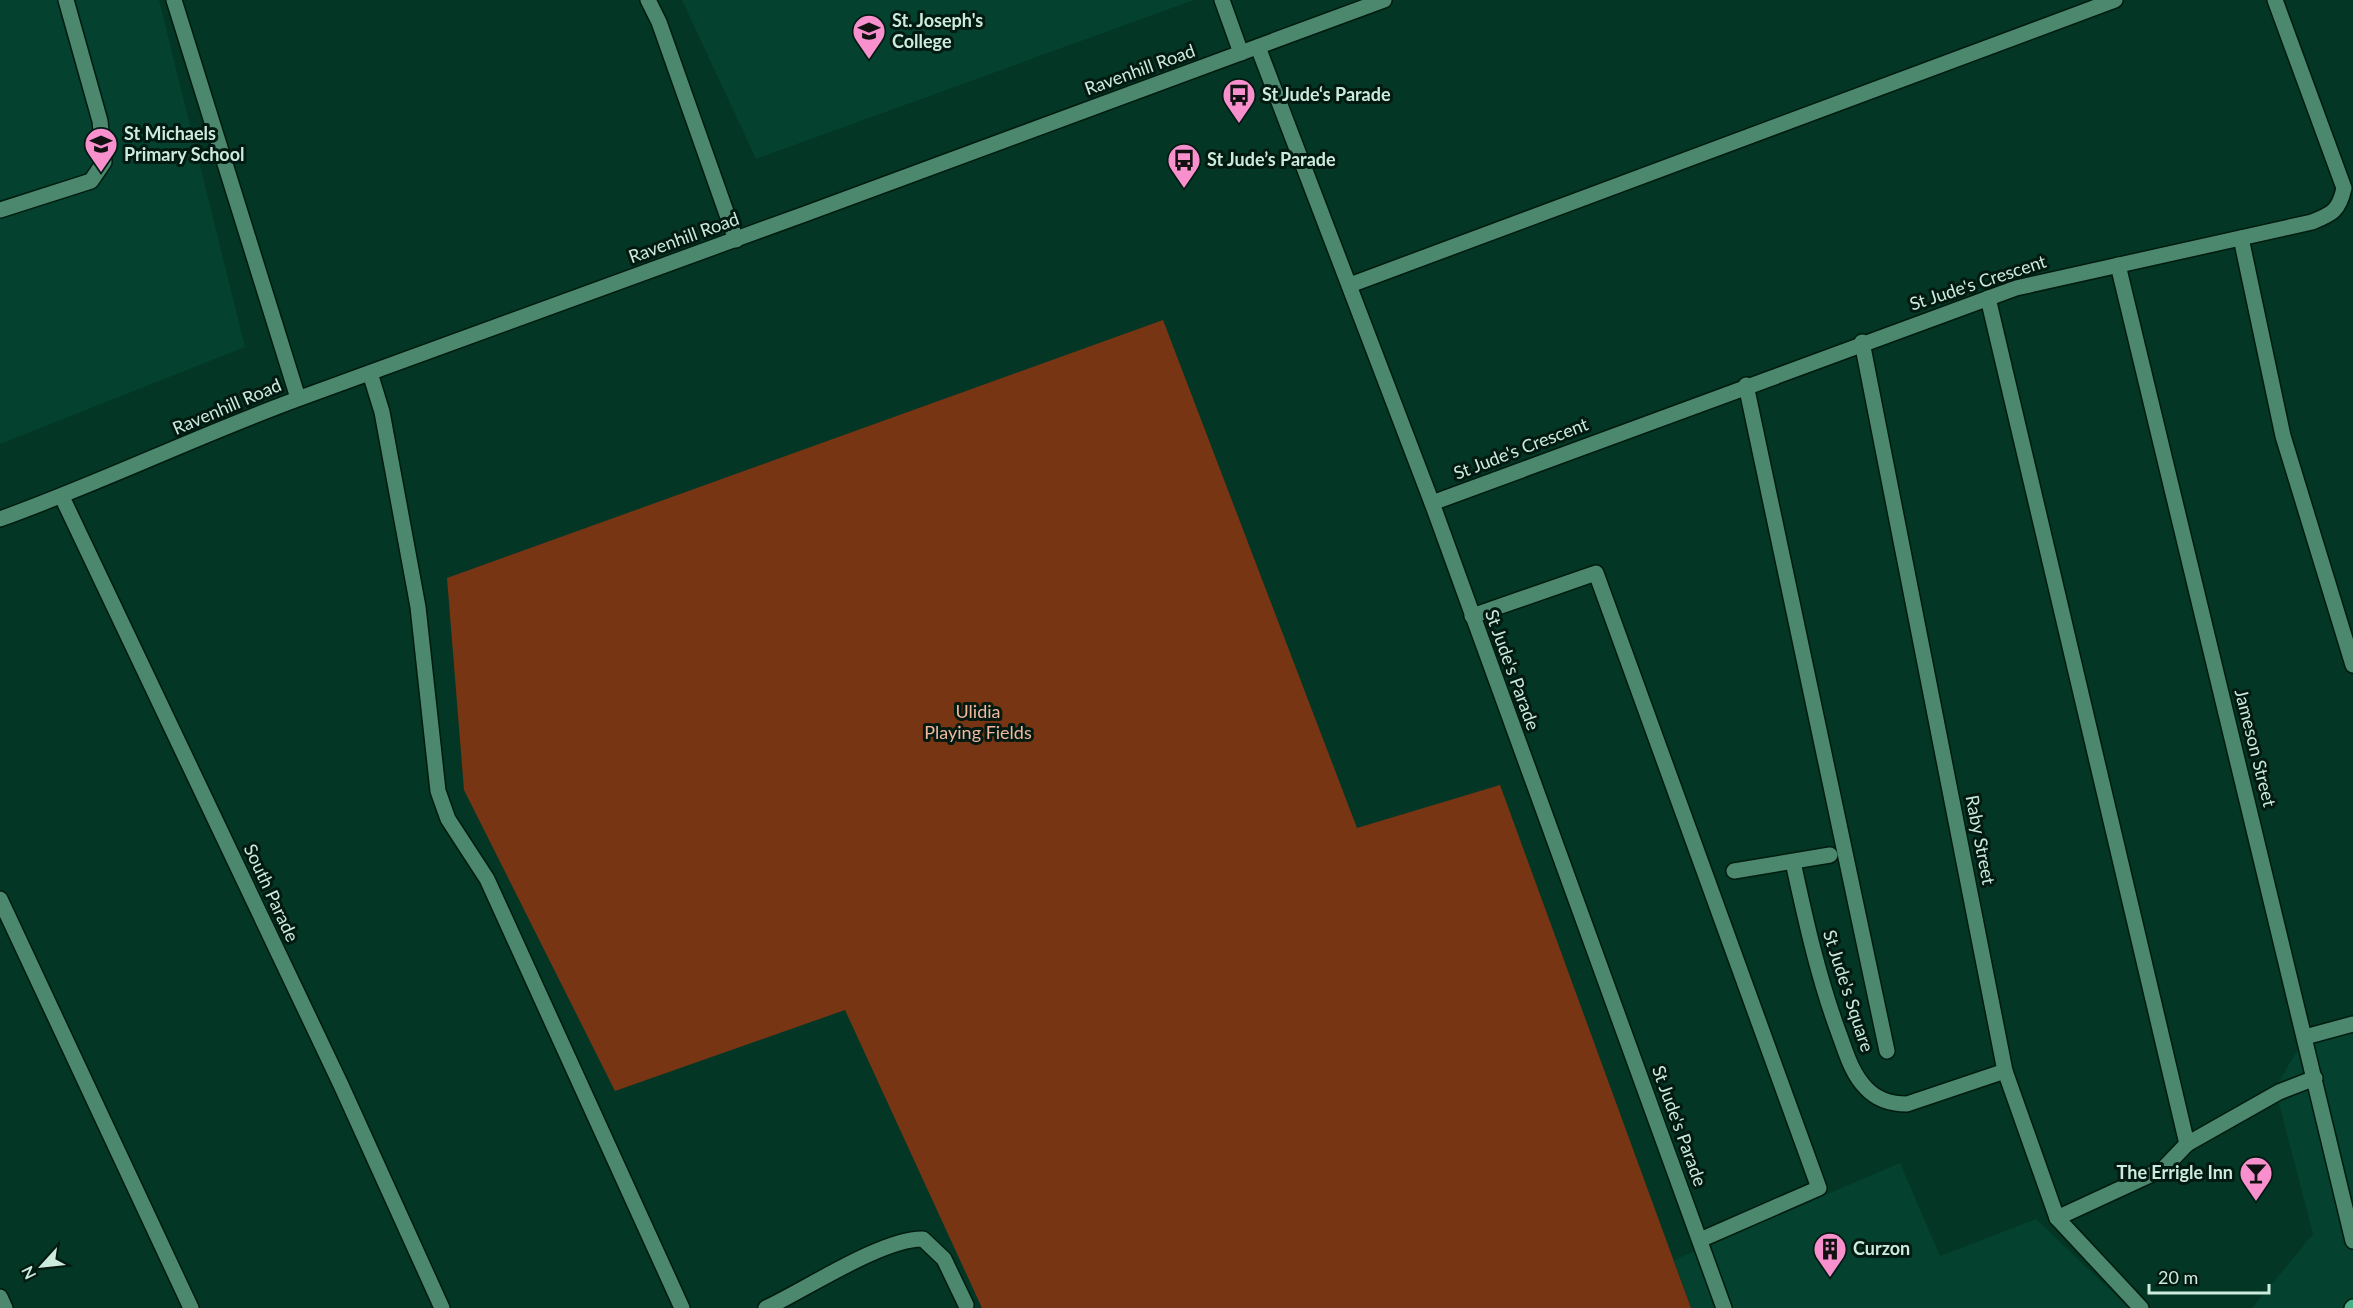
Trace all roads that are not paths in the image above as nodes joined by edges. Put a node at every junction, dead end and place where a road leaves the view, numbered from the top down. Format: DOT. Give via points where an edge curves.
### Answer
graph roads {
  1 [pos="66,0"];
  2 [pos="174,0"];
  3 [pos="648,0"];
  4 [pos="1222,0"];
  5 [pos="1384,0"];
  6 [pos="2115,0"];
  7 [pos="2275,0"];
  8 [pos="1258,47"];
  9 [pos="1241,54"];
  10 [pos="0,210"];
  11 [pos="2241,238"];
  12 [pos="736,240"];
  13 [pos="2118,265"];
  14 [pos="1350,285"];
  15 [pos="1988,298"];
  16 [pos="1862,342"];
  17 [pos="370,373"];
  18 [pos="1746,386"];
  19 [pos="298,398"];
  20 [pos="62,497"];
  21 [pos="1432,503"];
  22 [pos="0,519"];
  23 [pos="1472,616"];
  24 [pos="2353,665"];
  25 [pos="1830,855"];
  26 [pos="1793,862"];
  27 [pos="1734,872"];
  28 [pos="0,899"];
  29 [pos="2353,1024"];
  30 [pos="2305,1037"];
  31 [pos="1887,1051"];
  32 [pos="2005,1071"];
  33 [pos="2315,1078"];
  34 [pos="2187,1144"];
  35 [pos="2057,1218"];
  36 [pos="1700,1240"];
  37 [pos="2353,1241"];
  38 [pos="0,1297"];
  39 [pos="966,1305"];
  40 [pos="5,1308"];
  41 [pos="191,1308"];
  42 [pos="442,1308"];
  43 [pos="682,1308"];
  44 [pos="766,1308"];
  45 [pos="1724,1308"];
  46 [pos="2141,1308"];
  1 -- 10 [label="street" via="100,121 104,162 91,181"];
  2 -- 19 [label="street"];
  3 -- 12 [label="street"];
  4 -- 9 [label="street"];
  5 -- 8 [label="street, Ravenhill Road"];
  6 -- 14 [label="street"];
  7 -- 11 [label="street, St Jude's Crescent" via="2344,188 2341,203 2331,214"];
  8 -- 9 [label="street, Ravenhill Road"];
  8 -- 14 [label="street, St Jude's Parade"];
  9 -- 12 [label="street, Ravenhill Road"];
  11 -- 13 [label="street, St Jude's Crescent"];
  11 -- 24 [label="street" via="2283,436"];
  12 -- 17 [label="street, Ravenhill Road"];
  13 -- 15 [label="street, St Jude's Crescent"];
  13 -- 30 [label="street, Jameson Street"];
  14 -- 21 [label="street, St Jude's Parade"];
  15 -- 16 [label="street, St Jude's Crescent"];
  15 -- 34 [label="street"];
  16 -- 18 [label="street, St Jude's Crescent"];
  16 -- 32 [label="street, Raby Street"];
  17 -- 19 [label="street, Ravenhill Road"];
  17 -- 43 [label="street" via="382,412 418,607 438,791 448,819 487,879"];
  18 -- 21 [label="street, St Jude's Crescent"];
  18 -- 31 [label="street"];
  19 -- 20 [label="street, Ravenhill Road"];
  20 -- 22 [label="street, Ravenhill Road"];
  20 -- 42 [label="street, South Parade" via="341,1085"];
  21 -- 23 [label="street, St Jude's Parade"];
  23 -- 36 [label="street, St Jude's Parade"];
  23 -- 36 [label="street" via="1596,573 1819,1188"];
  25 -- 26 [label="street"];
  26 -- 27 [label="street"];
  26 -- 32 [label="street, St Jude's Square" via="1814,958 1831,1012 1850,1064 1866,1088 1892,1104 1907,1104"];
  28 -- 41 [label="street"];
  29 -- 30 [label="street"];
  30 -- 33 [label="street, Jameson Street"];
  32 -- 35 [label="street, Raby Street"];
  33 -- 34 [label="street" via="2279,1092"];
  33 -- 37 [label="street, Jameson Street"];
  34 -- 35 [label="street" via="2163,1169"];
  35 -- 46 [label="street, Raby Street"];
  36 -- 45 [label="street, St Jude's Parade"];
  38 -- 40 [label="street"];
  39 -- 44 [label="street" via="944,1259 923,1239 907,1239"];
}
